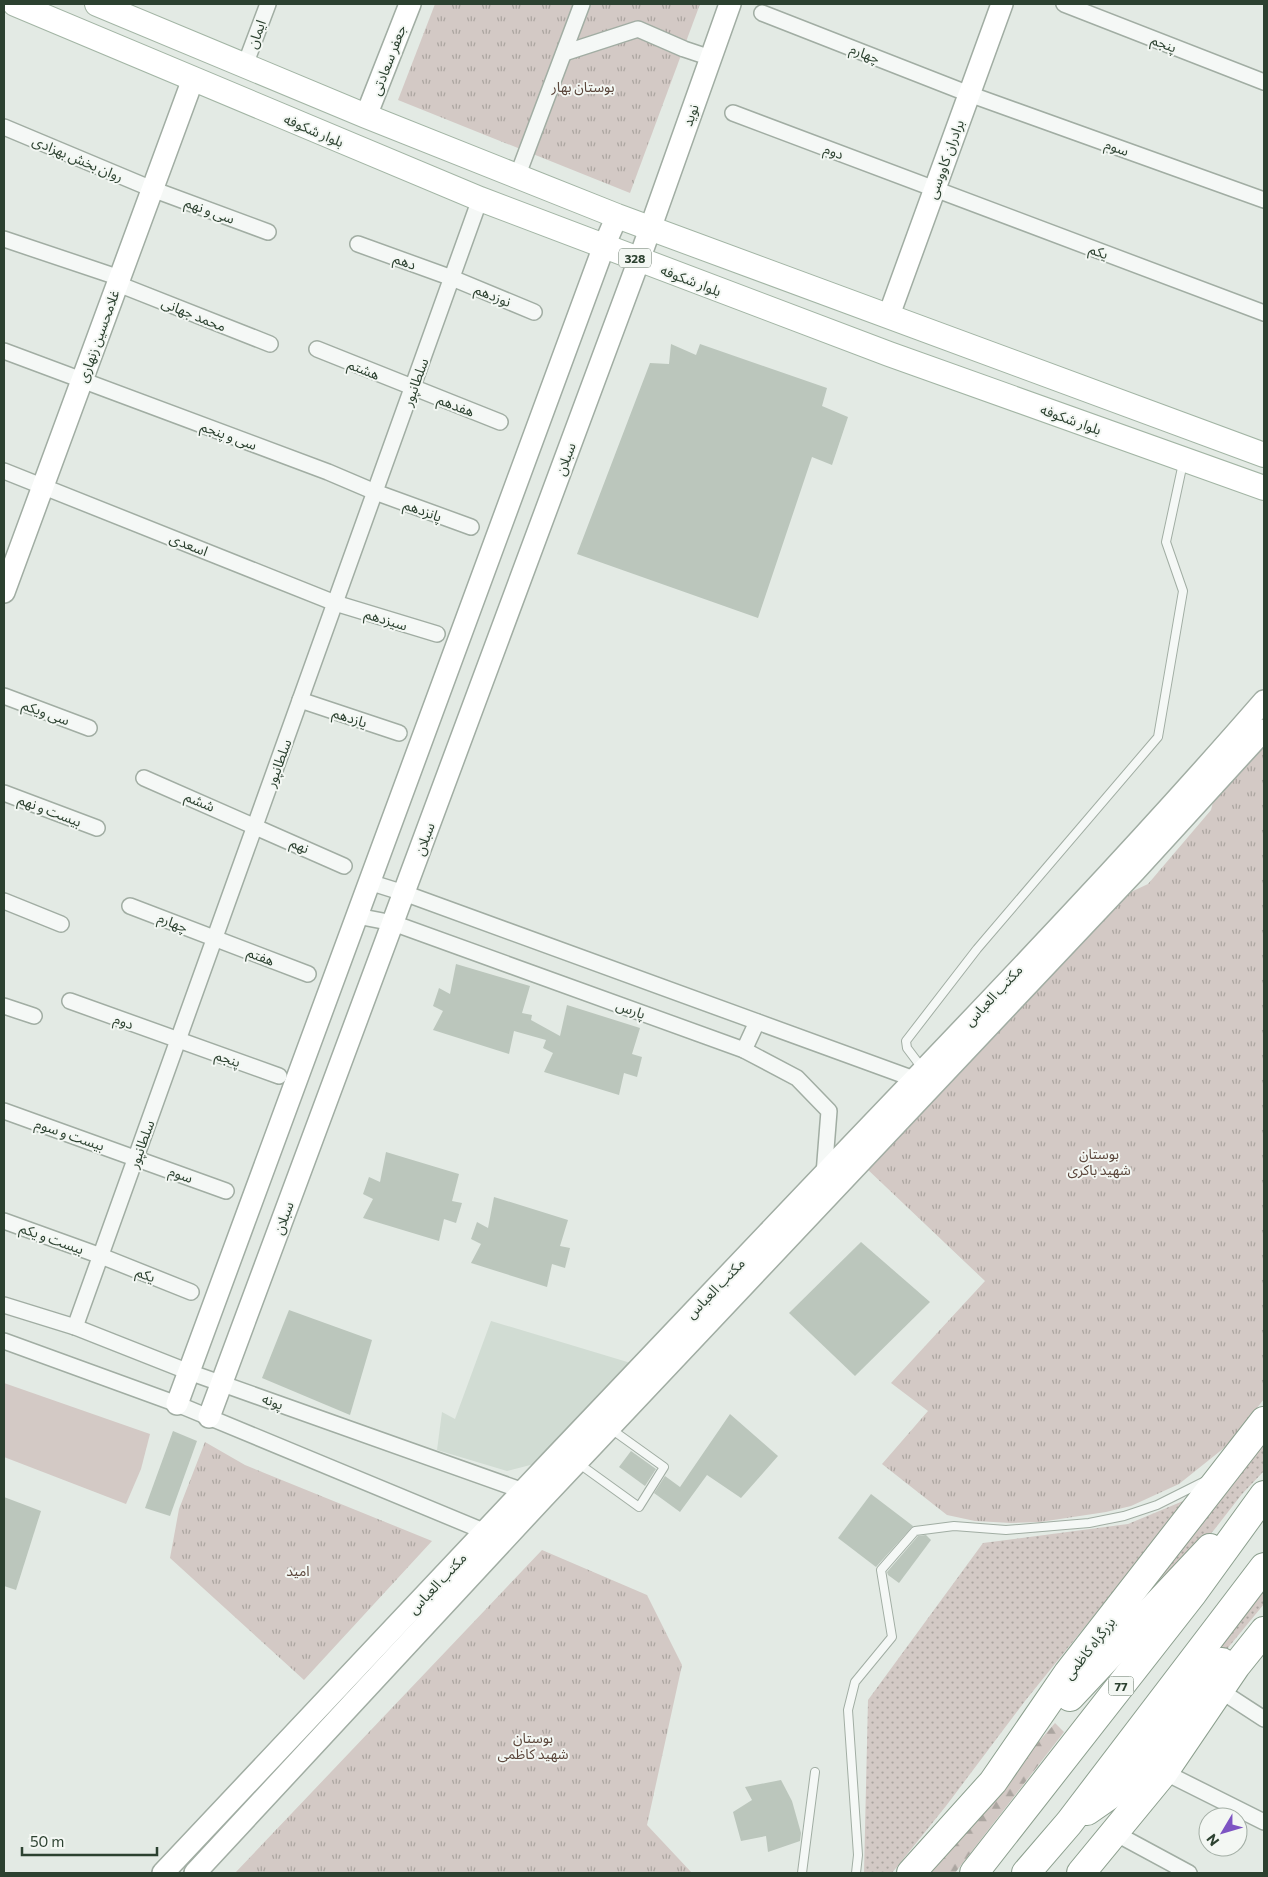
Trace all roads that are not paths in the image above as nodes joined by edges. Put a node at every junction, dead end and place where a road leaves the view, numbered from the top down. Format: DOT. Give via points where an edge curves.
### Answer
graph roads {
  1 [pos="15,4"];
  2 [pos="97,4"];
  3 [pos="268,4"];
  4 [pos="410,4"];
  5 [pos="582,4"];
  6 [pos="730,4"];
  7 [pos="1002,4"];
  8 [pos="1064,4"];
  9 [pos="762,13"];
  10 [pos="564,52"];
  11 [pos="711,58"];
  12 [pos="245,65"];
  13 [pos="193,80"];
  14 [pos="1264,82"];
  15 [pos="969,94"];
  16 [pos="733,113"];
  17 [pos="366,116"];
  18 [pos="4,127"];
  19 [pos="517,176"];
  20 [pos="935,188"];
  21 [pos="152,189"];
  22 [pos="480,200"];
  23 [pos="1264,200"];
  24 [pos="617,216"];
  25 [pos="650,227"];
  26 [pos="268,232"];
  27 [pos="4,239"];
  28 [pos="358,244"];
  29 [pos="604,246"];
  30 [pos="638,260"];
  31 [pos="452,278"];
  32 [pos="119,281"];
  33 [pos="534,312"];
  34 [pos="1264,313"];
  35 [pos="889,315"];
  36 [pos="270,344"];
  37 [pos="317,349"];
  38 [pos="4,351"];
  39 [pos="82,380"];
  40 [pos="412,388"];
  41 [pos="500,422"];
  42 [pos="1264,455"];
  43 [pos="1184,460"];
  44 [pos="4,471"];
  45 [pos="1233,477"];
  46 [pos="43,485"];
  47 [pos="1264,488"];
  48 [pos="375,492"];
  49 [pos="1264,499"];
  50 [pos="471,527"];
  51 [pos="4,592"];
  52 [pos="335,603"];
  53 [pos="438,634"];
  54 [pos="4,696"];
  55 [pos="300,700"];
  56 [pos="1264,701"];
  57 [pos="89,728"];
  58 [pos="1264,730"];
  59 [pos="399,734"];
  60 [pos="144,778"];
  61 [pos="4,793"];
  62 [pos="255,825"];
  63 [pos="97,828"];
  64 [pos="344,866"];
  65 [pos="369,882"];
  66 [pos="404,893"];
  67 [pos="4,901"];
  68 [pos="130,906"];
  69 [pos="357,916"];
  70 [pos="393,923"];
  71 [pos="62,924"];
  72 [pos="215,938"];
  73 [pos="308,974"];
  74 [pos="70,1001"];
  75 [pos="4,1006"];
  76 [pos="34,1016"];
  77 [pos="757,1022"];
  78 [pos="178,1041"];
  79 [pos="744,1050"];
  80 [pos="279,1076"];
  81 [pos="922,1079"];
  82 [pos="4,1111"];
  83 [pos="136,1157"];
  84 [pos="824,1174"];
  85 [pos="226,1191"];
  86 [pos="4,1221"];
  87 [pos="100,1256"];
  88 [pos="191,1292"];
  89 [pos="4,1305"];
  90 [pos="75,1327"];
  91 [pos="4,1341"];
  92 [pos="189,1372"];
  93 [pos="222,1383"];
  94 [pos="625,1397"];
  95 [pos="177,1404"];
  96 [pos="209,1417"];
  97 [pos="1264,1421"];
  98 [pos="610,1428"];
  99 [pos="578,1462"];
  100 [pos="1227,1471"];
  101 [pos="523,1490"];
  102 [pos="543,1498"];
  103 [pos="1262,1498"];
  104 [pos="485,1532"];
  105 [pos="504,1540"];
  106 [pos="1264,1567"];
  107 [pos="1264,1614"];
  108 [pos="1264,1631"];
  109 [pos="1221,1691"];
  110 [pos="1264,1719"];
  111 [pos="815,1772"];
  112 [pos="1164,1772"];
  113 [pos="993,1782"];
  114 [pos="1264,1822"];
  115 [pos="1069,1823"];
  116 [pos="1114,1832"];
  117 [pos="163,1873"];
  118 [pos="195,1873"];
  119 [pos="802,1873"];
  120 [pos="856,1873"];
  121 [pos="911,1873"];
  122 [pos="974,1873"];
  123 [pos="1026,1873"];
  124 [pos="1081,1873"];
  125 [pos="1190,1873"];
  1 -- 13 [label="main road, بلوار شکوفه / 328"];
  2 -- 12 [label="main road, 328"];
  3 -- 12 [label="street, ایمان"];
  4 -- 17 [label="street, جعفر سعادتی"];
  5 -- 10 [label="street"];
  6 -- 11 [label="street, نوید"];
  7 -- 15 [label="street, برادران کاووسی"];
  8 -- 14 [label="street, پنجم"];
  9 -- 15 [label="street, چهارم"];
  10 -- 11 [label="street" via="638,29"];
  10 -- 19 [label="street"];
  11 -- 25 [label="street, نوید"];
  12 -- 17 [label="main road, 328"];
  13 -- 21 [label="street, غلامحسین زنهاری"];
  13 -- 22 [label="main road, بلوار شکوفه / 328"];
  15 -- 20 [label="street, برادران کاووسی"];
  15 -- 23 [label="street, سوم"];
  16 -- 20 [label="street, دوم"];
  17 -- 19 [label="main road, 328"];
  18 -- 21 [label="street, روان بخش بهزادی"];
  19 -- 24 [label="main road, 328"];
  20 -- 34 [label="street, یکم"];
  20 -- 35 [label="street, برادران کاووسی"];
  21 -- 26 [label="street, سی و نهم"];
  21 -- 32 [label="street, غلامحسین زنهاری"];
  22 -- 29 [label="main road, بلوار شکوفه / 328"];
  22 -- 31 [label="street, سلطانپور"];
  24 -- 25 [label="main road, 328"];
  24 -- 29 [label="street"];
  25 -- 30 [label="street, نوید"];
  25 -- 35 [label="main road, 328"];
  27 -- 32 [label="street, محمد جهانی"];
  28 -- 31 [label="street, دهم"];
  29 -- 30 [label="main road, بلوار شکوفه / 328"];
  29 -- 65 [label="street"];
  30 -- 43 [label="main road, بلوار شکوفه / 328"];
  30 -- 66 [label="street, سبلان"];
  31 -- 33 [label="street, نوزدهم"];
  31 -- 40 [label="street, سلطانپور"];
  32 -- 36 [label="street, محمد جهانی"];
  32 -- 39 [label="street, غلامحسین زنهاری"];
  35 -- 42 [label="main road, 328"];
  37 -- 40 [label="street, هشتم"];
  38 -- 39 [label="street, سی و پنجم"];
  39 -- 46 [label="street, غلامحسین زنهاری"];
  39 -- 48 [label="street, سی و پنجم"];
  40 -- 41 [label="street, هفدهم"];
  40 -- 48 [label="street, سلطانپور"];
  43 -- 45 [label="main road, بلوار شکوفه / 328"];
  43 -- 81 [label="lane" via="1166,542 1183,591 1158,737 977,949 906,1041"];
  44 -- 46 [label="street, اسعدی"];
  45 -- 47 [label="main road, بلوار شکوفه / 328"];
  45 -- 49 [label="street"];
  46 -- 51 [label="street, غلامحسین زنهاری"];
  46 -- 52 [label="street, اسعدی"];
  48 -- 50 [label="street, پانزدهم"];
  48 -- 52 [label="street, سلطانپور"];
  52 -- 53 [label="street, سیزدهم"];
  52 -- 55 [label="street, سلطانپور"];
  54 -- 57 [label="street, سی ویکم"];
  55 -- 59 [label="street, یازدهم"];
  55 -- 62 [label="street, سلطانپور"];
  56 -- 81 [label="street, مکتب العباس"];
  58 -- 81 [label="street, مکتب العباس" via="1136,871"];
  60 -- 62 [label="street, ششم"];
  61 -- 63 [label="street, بیست و نهم"];
  62 -- 64 [label="street, نهم"];
  62 -- 72 [label="street, سلطانپور"];
  65 -- 66 [label="street"];
  65 -- 69 [label="street"];
  66 -- 70 [label="street, سبلان"];
  66 -- 77 [label="street"];
  67 -- 71 [label="street"];
  68 -- 72 [label="street, چهارم"];
  69 -- 70 [label="street, پارس"];
  69 -- 92 [label="street"];
  70 -- 79 [label="street, پارس"];
  70 -- 93 [label="street, سبلان"];
  72 -- 73 [label="street, هفتم"];
  72 -- 78 [label="street, سلطانپور"];
  74 -- 78 [label="street, دوم"];
  75 -- 76 [label="street"];
  77 -- 79 [label="street"];
  77 -- 81 [label="street"];
  78 -- 80 [label="street, پنجم"];
  78 -- 83 [label="street, سلطانپور"];
  79 -- 84 [label="street, پارس" via="797,1078 829,1111"];
  81 -- 84 [label="street, مکتب العباس"];
  81 -- 94 [label="street, مکتب العباس"];
  82 -- 83 [label="street, بیست و سوم"];
  83 -- 85 [label="street, سوم"];
  83 -- 87 [label="street, سلطانپور"];
  84 -- 94 [label="street, مکتب العباس"];
  86 -- 87 [label="street, بیست و یکم"];
  87 -- 88 [label="street, یکم"];
  87 -- 90 [label="street, سلطانپور"];
  89 -- 90 [label="street, پونه"];
  90 -- 92 [label="street, پونه"];
  91 -- 95 [label="street"];
  92 -- 93 [label="street, پونه"];
  92 -- 95 [label="street"];
  93 -- 96 [label="street, سبلان"];
  93 -- 101 [label="street, پونه"];
  94 -- 98 [label="street, مکتب العباس"];
  94 -- 101 [label="street, مکتب العباس"];
  95 -- 96 [label="street"];
  96 -- 104 [label="street"];
  97 -- 100 [label="highway, بزرگراه کاظمی"];
  98 -- 99 [label="street, مکتب العباس"];
  98 -- 99 [label="lane" via="664,1467 638,1507"];
  99 -- 102 [label="street, مکتب العباس"];
  100 -- 113 [label="highway, بزرگراه کاظمی" via="1068,1673"];
  100 -- 120 [label="lane" via="1124,1516 1048,1528 1006,1530 954,1526 915,1531 881,1570 892,1637 855,1682 848,1710 858,1855"];
  101 -- 102 [label="street, پونه"];
  101 -- 104 [label="street, مکتب العباس"];
  102 -- 105 [label="street, مکتب العباس"];
  103 -- 113 [label="highway" via="1190,1566"];
  103 -- 122 [label="highway, 77" via="1187,1601"];
  104 -- 105 [label="street"];
  104 -- 117 [label="street, مکتب العباس"];
  105 -- 118 [label="street, مکتب العباس"];
  106 -- 115 [label="highway"];
  107 -- 115 [label="highway" via="1120,1788"];
  108 -- 109 [label="highway"];
  109 -- 110 [label="street"];
  109 -- 112 [label="highway"];
  111 -- 119 [label="lane"];
  112 -- 114 [label="street"];
  112 -- 116 [label="highway"];
  113 -- 121 [label="highway, بزرگراه کاظمی"];
  115 -- 123 [label="highway"];
  116 -- 124 [label="highway"];
  116 -- 125 [label="street"];
}
